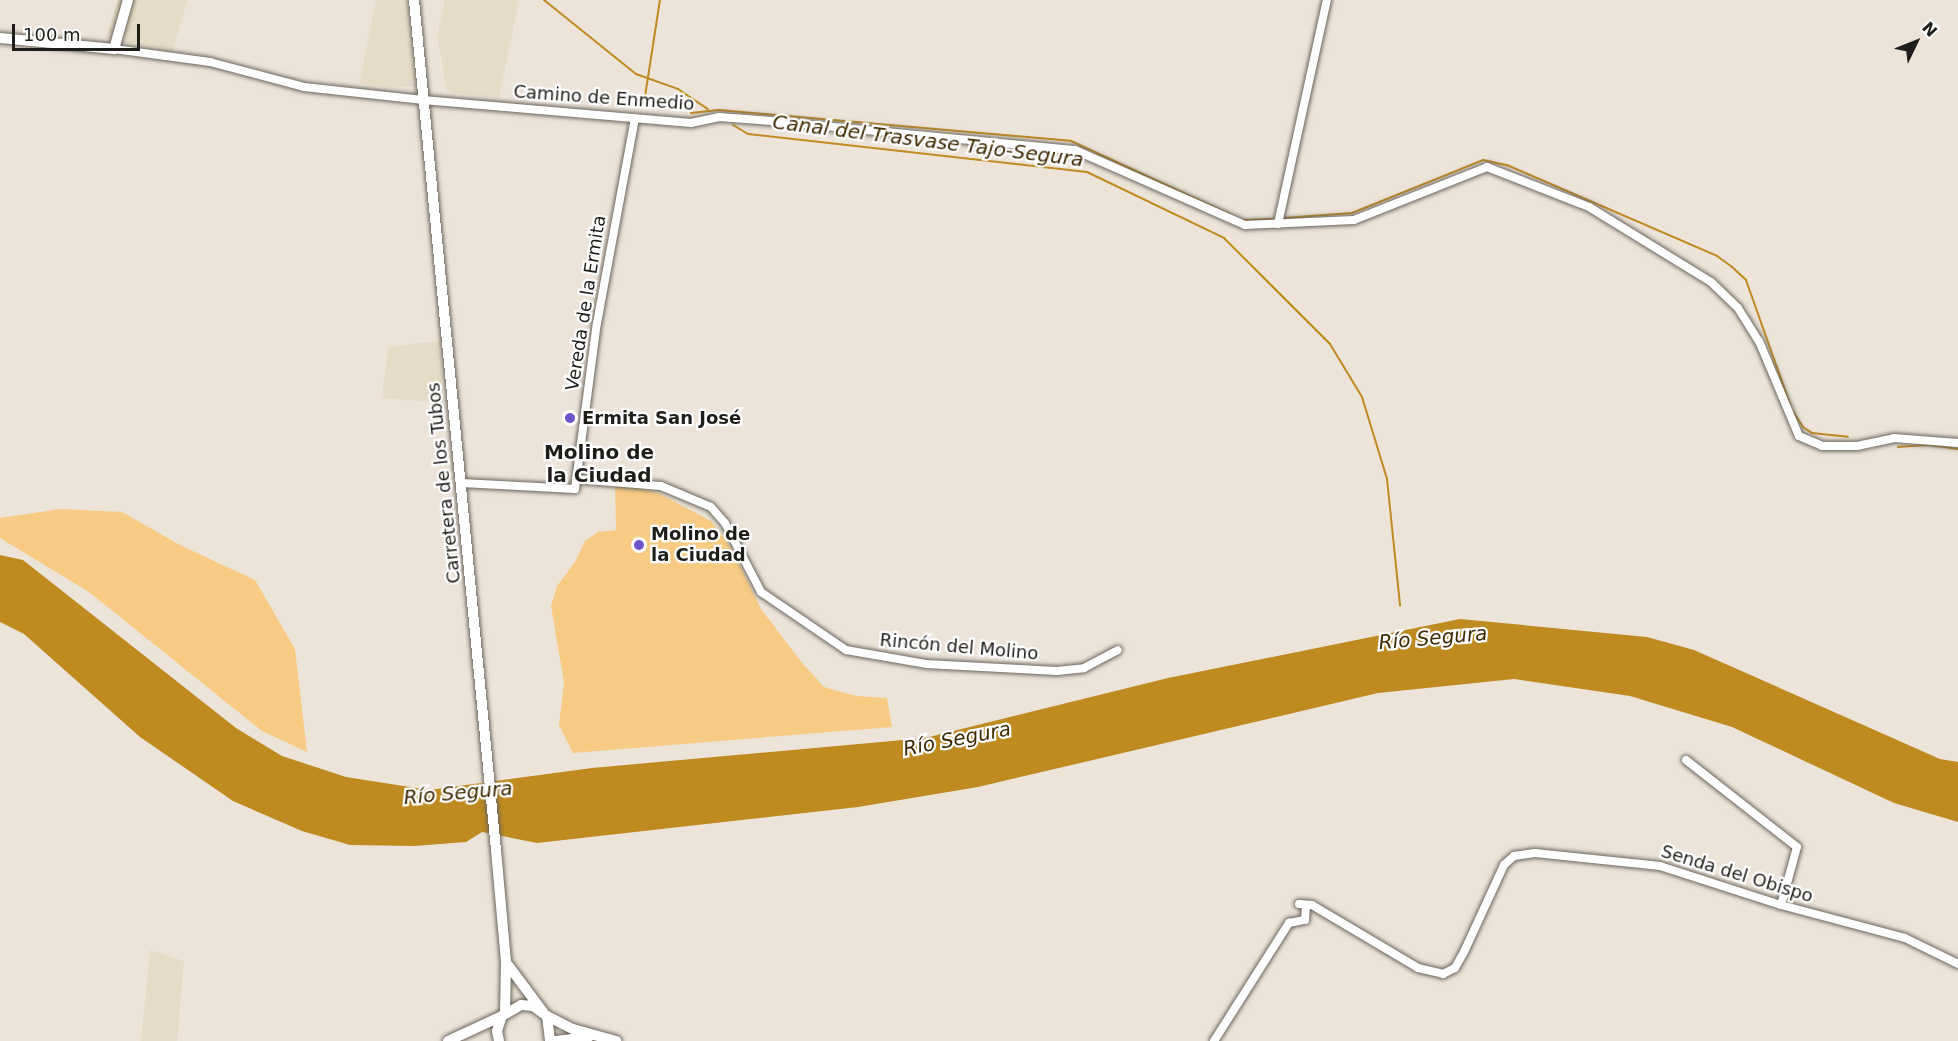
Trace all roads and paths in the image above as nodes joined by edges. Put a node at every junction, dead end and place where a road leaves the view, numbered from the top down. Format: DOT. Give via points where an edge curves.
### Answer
graph roads {
  1 [pos="128,0"];
  2 [pos="414,0"];
  3 [pos="1327,0"];
  4 [pos="0,38"];
  5 [pos="114,49"];
  6 [pos="423,100"];
  7 [pos="635,118"];
  8 [pos="1278,224"];
  9 [pos="1958,443"];
  10 [pos="576,479"];
  11 [pos="462,483"];
  12 [pos="1118,650"];
  13 [pos="1686,760"];
  14 [pos="1781,905"];
  15 [pos="506,962"];
  16 [pos="1958,964"];
  17 [pos="503,1014"];
  18 [pos="545,1014"];
  19 [pos="597,1037"];
  20 [pos="453,1040"];
  21 [pos="471,1041"];
  22 [pos="499,1041"];
  23 [pos="550,1041"];
  24 [pos="556,1041"];
  25 [pos="616,1041"];
  26 [pos="1214,1041"];
  1 -- 5 [label="street"];
  2 -- 6 [label="street, Carretera de los Tubos"];
  3 -- 8 [label="street"];
  4 -- 5 [label="street, Camino de Enmedio"];
  5 -- 6 [label="street, Camino de Enmedio" via="210,62 304,87"];
  6 -- 7 [label="street, Camino de Enmedio"];
  6 -- 11 [label="street, Carretera de los Tubos"];
  7 -- 8 [label="street, Camino de Enmedio" via="691,123 719,117 1075,150 1234,223"];
  7 -- 10 [label="street, Vereda de la Ermita" via="597,323"];
  8 -- 9 [label="street, Camino de Enmedio" via="1354,220 1487,167 1589,207 1711,282 1738,308 1759,340 1799,436 1822,446 1857,446 1894,438"];
  10 -- 11 [label="street" via="575,489"];
  10 -- 12 [label="street, Rincón del Molino" via="661,486 711,507 725,523 760,592 846,650 926,664 1058,671 1084,668"];
  11 -- 15 [label="street, Carretera de los Tubos"];
  13 -- 14 [label="street" via="1797,847"];
  14 -- 16 [label="street, Senda del Obispo" via="1905,938"];
  14 -- 26 [label="street, Senda del Obispo" via="1660,866 1534,853 1514,856 1491,889 1455,968 1443,974 1418,968 1302,904 1305,920 1289,923"];
  15 -- 17 [label="street, Carretera de los Tubos"];
  15 -- 18 [label="street"];
  17 -- 18 [label="street" via="527,1005"];
  17 -- 20 [label="street"];
  17 -- 22 [label="street, Carretera de los Tubos" via="497,1031"];
  18 -- 19 [label="street"];
  18 -- 23 [label="street"];
  19 -- 24 [label="street"];
  19 -- 25 [label="street"];
  20 -- 21 [label="street"];
}
